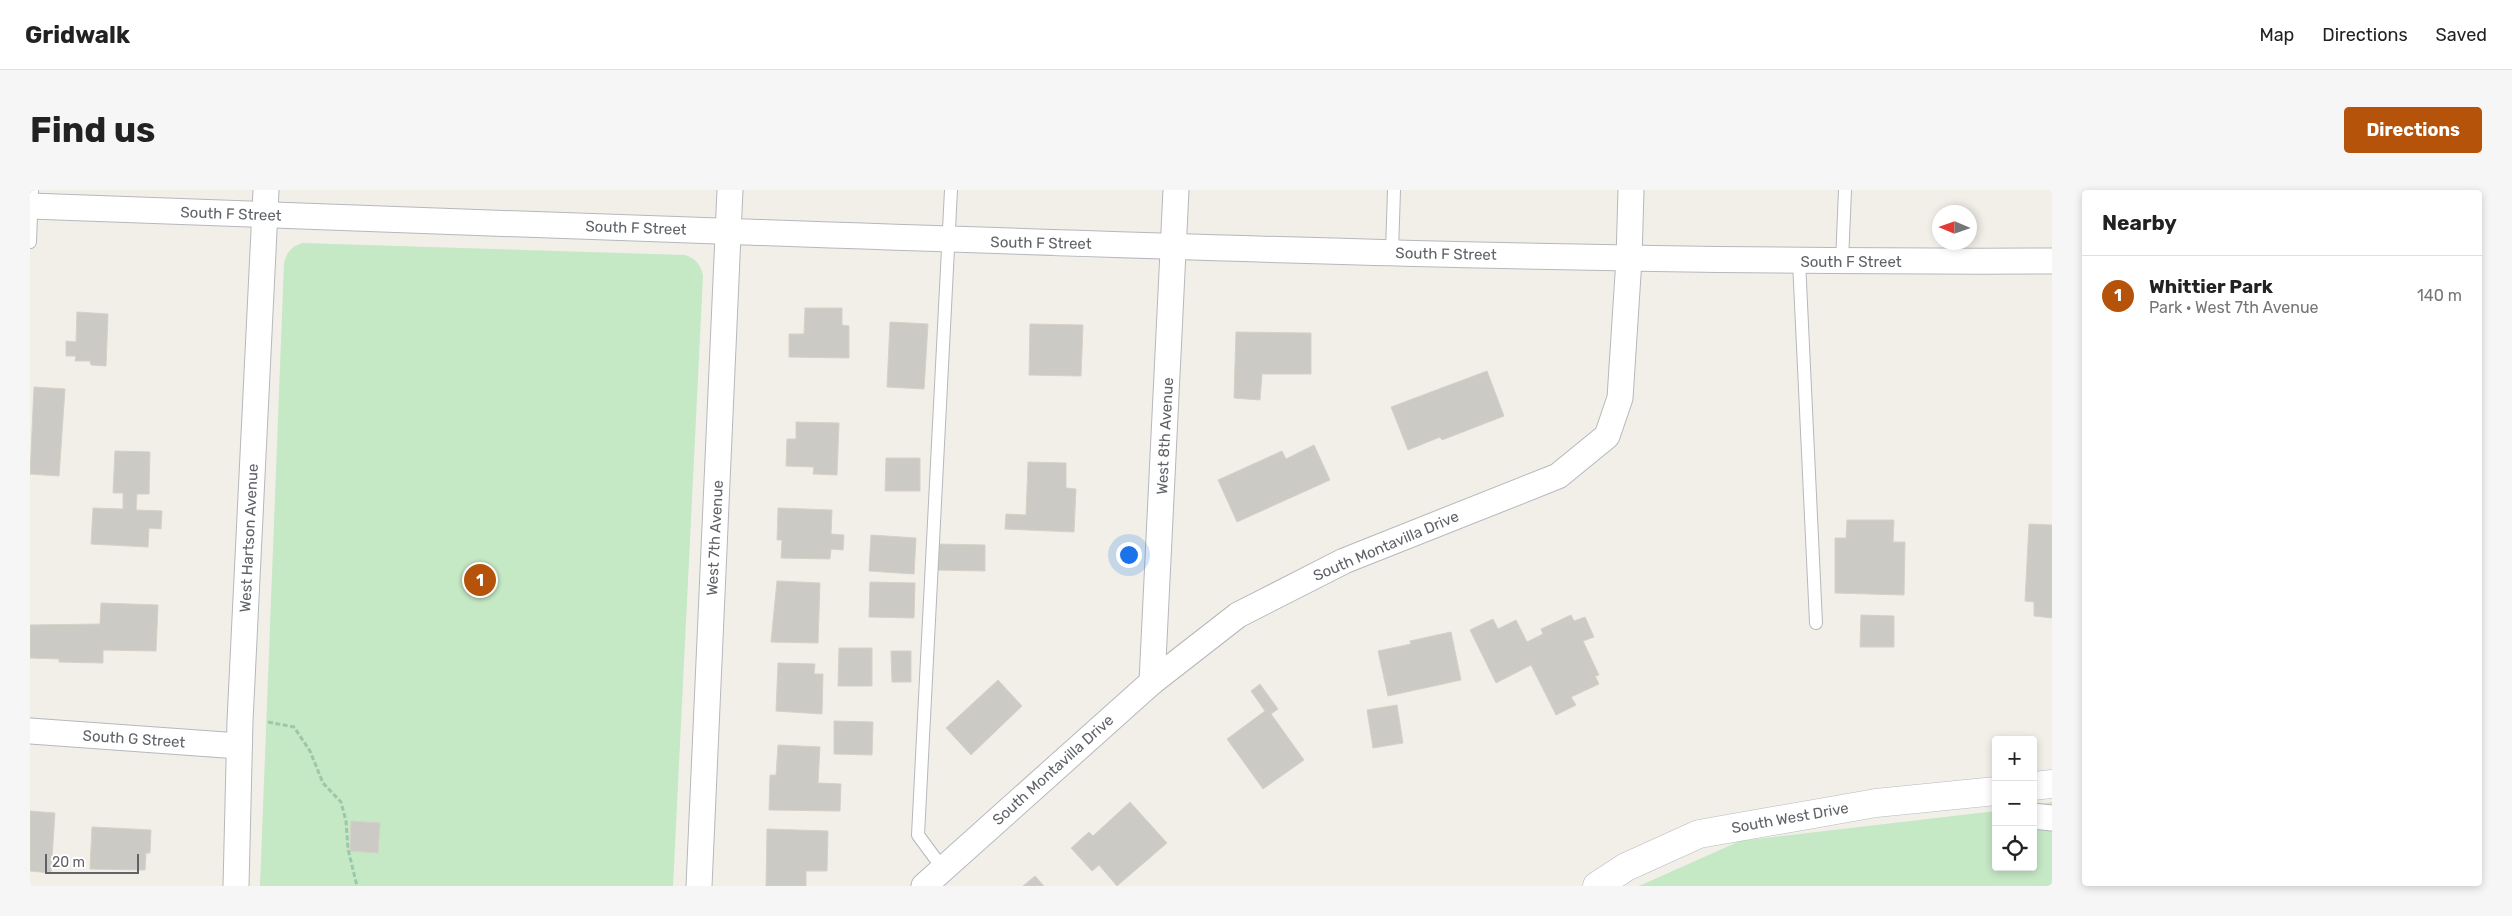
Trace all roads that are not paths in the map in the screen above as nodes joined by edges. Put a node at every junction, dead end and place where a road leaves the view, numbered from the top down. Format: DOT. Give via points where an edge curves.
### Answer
graph roads {
  1 [pos="266,190"];
  2 [pos="730,190"];
  3 [pos="950,190"];
  4 [pos="1176,190"];
  5 [pos="1394,190"];
  6 [pos="1631,190"];
  7 [pos="1845,190"];
  8 [pos="31,201"];
  9 [pos="265,216"];
  10 [pos="729,231"];
  11 [pos="949,241"];
  12 [pos="30,242"];
  13 [pos="1175,247"];
  14 [pos="1392,252"];
  15 [pos="1629,259"];
  16 [pos="1799,261"];
  17 [pos="2052,261"];
  18 [pos="1842,262"];
  19 [pos="1816,623"];
  20 [pos="1152,682"];
  21 [pos="30,731"];
  22 [pos="239,746"];
  23 [pos="2052,784"];
  24 [pos="2037,786"];
  25 [pos="1992,791"];
  26 [pos="2037,816"];
  27 [pos="2052,818"];
  28 [pos="943,869"];
  29 [pos="236,886"];
  30 [pos="699,886"];
  31 [pos="924,886"];
  32 [pos="1597,886"];
  1 -- 9 [label="street, West Hartson Avenue"];
  2 -- 10 [label="street, West 7th Avenue"];
  3 -- 11 [label="lane"];
  4 -- 13 [label="street, West 8th Avenue"];
  5 -- 14 [label="lane"];
  6 -- 15 [label="street, South Montavilla Drive"];
  7 -- 18 [label="lane"];
  8 -- 9 [label="street, South F Street"];
  8 -- 12 [label="lane"];
  9 -- 10 [label="street, South F Street"];
  9 -- 22 [label="street, West Hartson Avenue"];
  10 -- 11 [label="street, South F Street"];
  10 -- 30 [label="street, West 7th Avenue"];
  11 -- 13 [label="street, South F Street"];
  11 -- 28 [label="lane" via="918,835"];
  13 -- 14 [label="street, South F Street"];
  13 -- 20 [label="street, West 8th Avenue"];
  14 -- 15 [label="street, South F Street"];
  15 -- 16 [label="street, South F Street"];
  15 -- 20 [label="street, South Montavilla Drive" via="1620,398 1607,436 1558,476 1344,561 1238,615"];
  16 -- 18 [label="street, South F Street"];
  16 -- 19 [label="lane"];
  17 -- 18 [label="street, South F Street"];
  20 -- 28 [label="street, South Montavilla Drive"];
  21 -- 22 [label="street, South G Street"];
  22 -- 29 [label="street, West Hartson Avenue"];
  23 -- 24 [label="street"];
  25 -- 32 [label="street, South West Drive" via="1876,803 1698,834 1626,867"];
  26 -- 27 [label="street"];
  28 -- 31 [label="street, South Montavilla Drive"];
}
